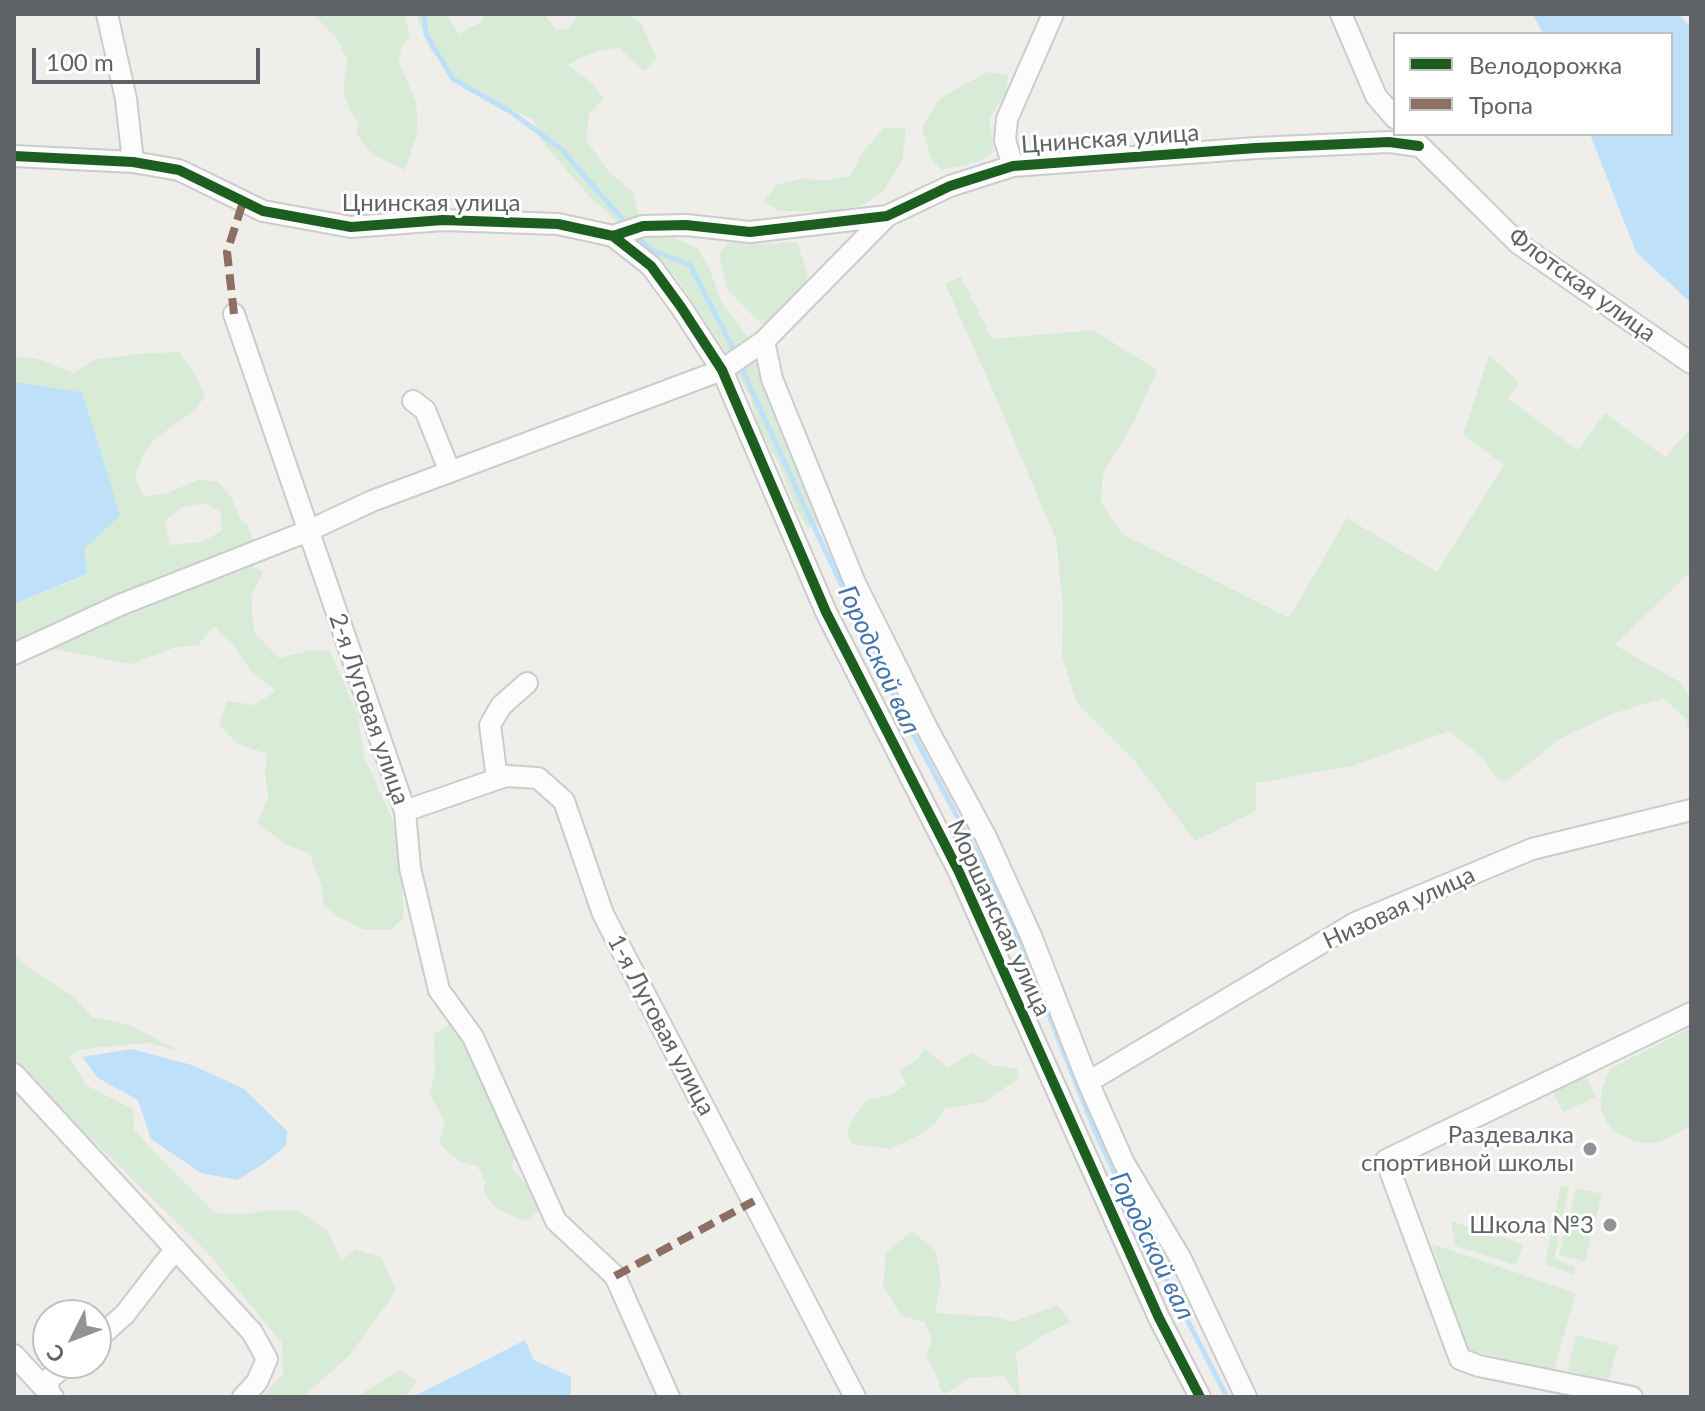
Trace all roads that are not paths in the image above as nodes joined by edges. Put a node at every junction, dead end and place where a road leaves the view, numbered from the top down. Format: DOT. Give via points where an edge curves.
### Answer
graph roads {
  1 [pos="107,14"];
  2 [pos="1053,14"];
  3 [pos="1341,14"];
  4 [pos="1393,116"];
  5 [pos="1414,140"];
  6 [pos="14,156"];
  7 [pos="133,162"];
  8 [pos="1013,166"];
  9 [pos="887,216"];
  10 [pos="613,236"];
  11 [pos="234,314"];
  12 [pos="764,341"];
  13 [pos="733,362"];
  14 [pos="1691,363"];
  15 [pos="413,401"];
  16 [pos="450,472"];
  17 [pos="308,531"];
  18 [pos="14,654"];
  19 [pos="527,683"];
  20 [pos="497,779"];
  21 [pos="1691,810"];
  22 [pos="405,811"];
  23 [pos="1691,1013"];
  24 [pos="14,1074"];
  25 [pos="1088,1082"];
  26 [pos="176,1249"];
  27 [pos="112,1326"];
  28 [pos="14,1355"];
  29 [pos="50,1394"];
  30 [pos="243,1397"];
  31 [pos="669,1397"];
  32 [pos="855,1397"];
  33 [pos="1200,1397"];
  34 [pos="1246,1397"];
  35 [pos="1632,1397"];
  1 -- 7 [label="street" via="126,99"];
  2 -- 8 [label="street" via="1007,119 1005,140"];
  3 -- 4 [label="street" via="1376,96"];
  5 -- 8 [label="street, Цнинская улица"];
  5 -- 14 [label="street, Флотская улица" via="1519,244"];
  6 -- 7 [label="street, Цнинская улица"];
  7 -- 10 [label="street, Цнинская улица" via="179,170 263,211 351,227 443,220 544,223"];
  8 -- 9 [label="street, Цнинская улица" via="950,186"];
  9 -- 10 [label="street, Цнинская улица" via="750,232 643,226"];
  9 -- 12 [label="street, Цнинская улица"];
  10 -- 13 [label="street, Моршанская улица" via="651,266"];
  11 -- 17 [label="street, 2-я Луговая улица"];
  12 -- 13 [label="street, Цнинская улица"];
  12 -- 25 [label="street, Моршанская улица" via="772,379 855,583 986,837"];
  13 -- 16 [label="street, Цнинская улица"];
  13 -- 33 [label="street, Моршанская улица" via="826,612 959,872 1159,1318"];
  15 -- 16 [label="street" via="425,410"];
  16 -- 17 [label="street, Цнинская улица"];
  17 -- 18 [label="street, Цнинская улица" via="120,605"];
  17 -- 22 [label="street, 2-я Луговая улица"];
  19 -- 20 [label="street" via="501,706 490,725"];
  20 -- 22 [label="street, 1-я Луговая улица"];
  20 -- 32 [label="street, 1-я Луговая улица" via="538,778 564,801 603,914"];
  21 -- 25 [label="street, Низовая улица" via="1532,849 1355,923"];
  22 -- 31 [label="street, 2-я Луговая улица" via="410,868 439,990 473,1037 556,1221 615,1276"];
  23 -- 35 [label="street" via="1386,1160 1460,1359"];
  24 -- 26 [label="street"];
  25 -- 34 [label="street, Моршанская улица" via="1124,1163 1181,1259"];
  26 -- 27 [label="street"];
  26 -- 30 [label="street" via="252,1332 267,1359"];
  28 -- 29 [label="street"];
}
